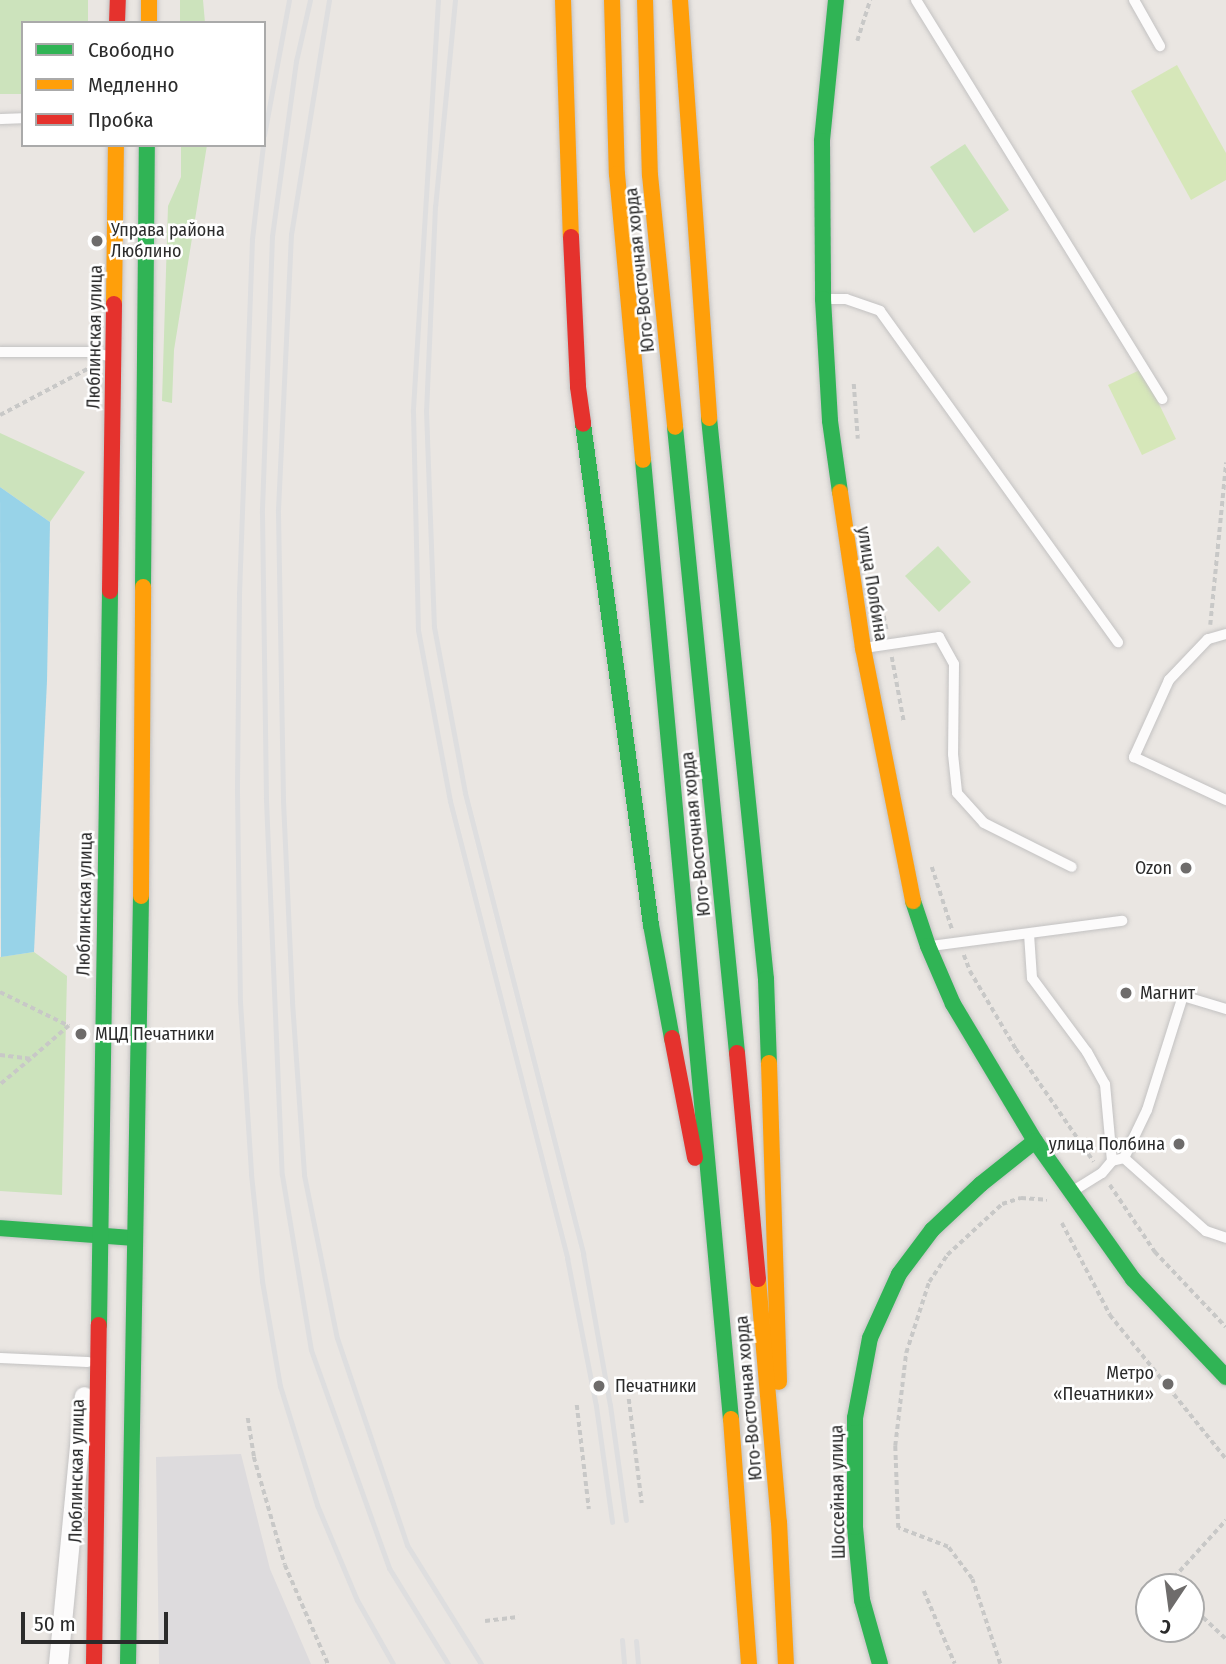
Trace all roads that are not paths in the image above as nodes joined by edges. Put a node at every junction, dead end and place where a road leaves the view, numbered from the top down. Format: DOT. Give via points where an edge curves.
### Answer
graph roads {
  1 [pos="118,0"];
  2 [pos="149,0"];
  3 [pos="563,0"];
  4 [pos="612,0"];
  5 [pos="645,0"];
  6 [pos="680,0"];
  7 [pos="836,0"];
  8 [pos="916,0"];
  9 [pos="1134,0"];
  10 [pos="117,21"];
  11 [pos="149,21"];
  12 [pos="1160,46"];
  13 [pos="21,118"];
  14 [pos="0,119"];
  15 [pos="116,147"];
  16 [pos="147,147"];
  17 [pos="823,299"];
  18 [pos="0,352"];
  19 [pos="114,357"];
  20 [pos="1162,399"];
  21 [pos="1226,634"];
  22 [pos="1118,642"];
  23 [pos="863,648"];
  24 [pos="1226,800"];
  25 [pos="1072,867"];
  26 [pos="1122,921"];
  27 [pos="1029,934"];
  28 [pos="928,946"];
  29 [pos="1226,1009"];
  30 [pos="1035,1140"];
  31 [pos="1124,1158"];
  32 [pos="1112,1161"];
  33 [pos="1072,1192"];
  34 [pos="0,1228"];
  35 [pos="98,1236"];
  36 [pos="134,1238"];
  37 [pos="1226,1238"];
  38 [pos="716,1268"];
  39 [pos="98,1291"];
  40 [pos="0,1357"];
  41 [pos="88,1362"];
  42 [pos="1226,1377"];
  43 [pos="779,1522"];
  44 [pos="58,1664"];
  45 [pos="94,1664"];
  46 [pos="128,1664"];
  47 [pos="749,1664"];
  48 [pos="786,1664"];
  49 [pos="880,1664"];
  1 -- 10 [label="main road"];
  2 -- 11 [label="main road"];
  3 -- 38 [label="main road" via="578,387 651,925"];
  4 -- 38 [label="main road, Юго-Восточная хорда" via="617,174"];
  5 -- 43 [label="main road, Юго-Восточная хорда" via="650,175"];
  6 -- 43 [label="main road" via="710,440 766,979 779,1303"];
  7 -- 17 [label="main road, улица Полбина" via="822,142"];
  8 -- 20 [label="lane"];
  9 -- 12 [label="lane"];
  13 -- 14 [label="lane"];
  15 -- 19 [label="main road, Люблинская улица"];
  16 -- 36 [label="main road"];
  17 -- 22 [label="lane" via="846,299 880,311"];
  17 -- 23 [label="main road, улица Полбина" via="831,433"];
  18 -- 19 [label="lane" via="91,352"];
  19 -- 35 [label="main road, Люблинская улица"];
  21 -- 24 [label="lane" via="1208,639 1169,680 1134,757"];
  23 -- 25 [label="lane" via="939,637 954,664 957,793 984,823"];
  23 -- 28 [label="main road, улица Полбина" via="907,877"];
  26 -- 27 [label="lane"];
  27 -- 28 [label="lane"];
  27 -- 32 [label="lane" via="1032,978 1105,1084"];
  28 -- 30 [label="main road, улица Полбина" via="953,1004"];
  29 -- 31 [label="lane" via="1183,996 1147,1110"];
  30 -- 33 [label="main road"];
  30 -- 49 [label="main road, Шоссейная улица" via="932,1230 899,1274 870,1338 855,1418 855,1527 862,1600"];
  31 -- 32 [label="lane"];
  31 -- 37 [label="lane" via="1206,1230"];
  32 -- 33 [label="lane"];
  33 -- 42 [label="main road" via="1133,1279"];
  34 -- 35 [label="main road"];
  35 -- 36 [label="main road"];
  35 -- 39 [label="main road, Люблинская улица"];
  36 -- 46 [label="main road"];
  38 -- 47 [label="main road, Юго-Восточная хорда" via="741,1523"];
  39 -- 41 [label="street"];
  39 -- 45 [label="main road, Люблинская улица"];
  40 -- 41 [label="lane"];
  41 -- 44 [label="street"];
  43 -- 48 [label="main road, Юго-Восточная хорда"];
}
